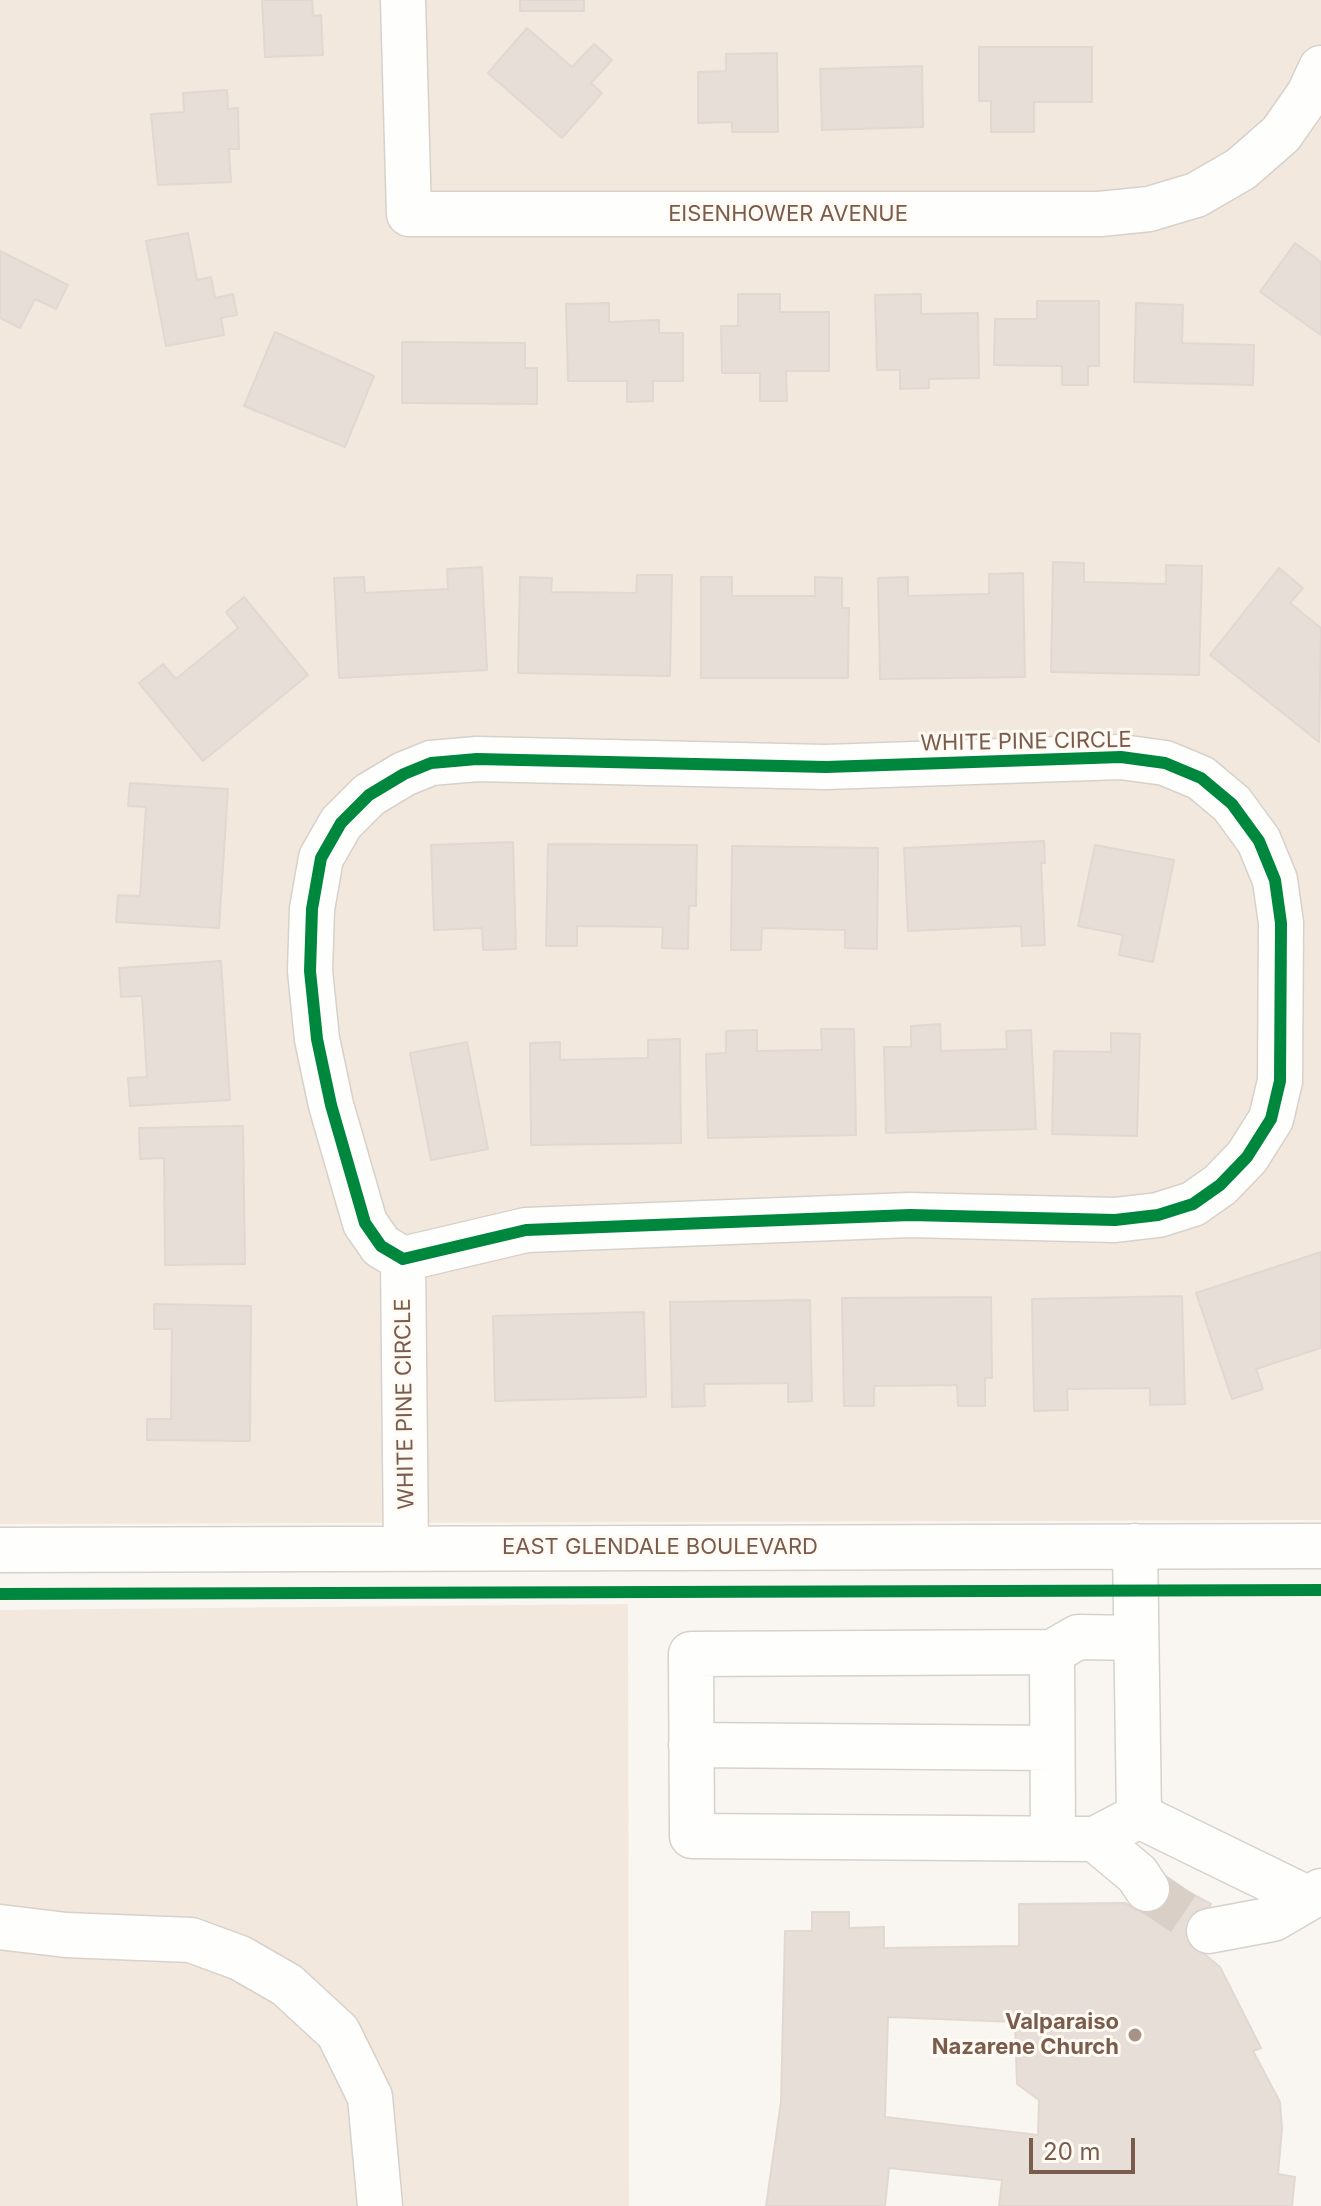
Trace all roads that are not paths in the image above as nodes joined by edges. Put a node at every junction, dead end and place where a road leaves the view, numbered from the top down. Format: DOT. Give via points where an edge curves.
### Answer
graph roads {
  1 [pos="403,0"];
  2 [pos="1321,68"];
  3 [pos="403,1259"];
  4 [pos="1135,1546"];
  5 [pos="1321,1546"];
  6 [pos="406,1548"];
  7 [pos="0,1550"];
  8 [pos="1136,1638"];
  9 [pos="1052,1652"];
  10 [pos="691,1745"];
  11 [pos="1052,1748"];
  12 [pos="1139,1816"];
  13 [pos="1074,1839"];
  14 [pos="1147,1889"];
  15 [pos="1314,1894"];
  16 [pos="0,1927"];
  17 [pos="1209,1931"];
  18 [pos="380,2206"];
  1 -- 2 [label="street, EISENHOWER AVENUE" via="409,214 1100,214 1149,209 1196,195 1241,169 1281,134"];
  3 -- 3 [label="street, WHITE PINE CIRCLE" via="381,1246 365,1223 331,1105 310,971 312,909 321,858 341,823 369,795 404,774 431,763 477,759 826,767 1121,757 1165,763 1201,778 1232,804 1259,841 1275,880 1281,923 1280,1081 1271,1119 1247,1157 1193,1204 1115,1220 910,1215 526,1230"];
  3 -- 6 [label="street, WHITE PINE CIRCLE"];
  4 -- 5 [label="street, EAST GLENDALE BOULEVARD"];
  4 -- 6 [label="street, EAST GLENDALE BOULEVARD"];
  4 -- 8 [label="street"];
  6 -- 7 [label="street, EAST GLENDALE BOULEVARD"];
  8 -- 9 [label="street" via="1078,1637"];
  8 -- 12 [label="street"];
  9 -- 10 [label="street" via="691,1654"];
  9 -- 11 [label="street"];
  10 -- 11 [label="street"];
  10 -- 13 [label="street" via="692,1836"];
  11 -- 13 [label="street"];
  12 -- 13 [label="street"];
  12 -- 15 [label="street"];
  13 -- 14 [label="street" via="1137,1874"];
  15 -- 17 [label="street" via="1273,1919"];
  16 -- 18 [label="street" via="191,1940 240,1958 287,1985 338,2032 370,2097"];
}
